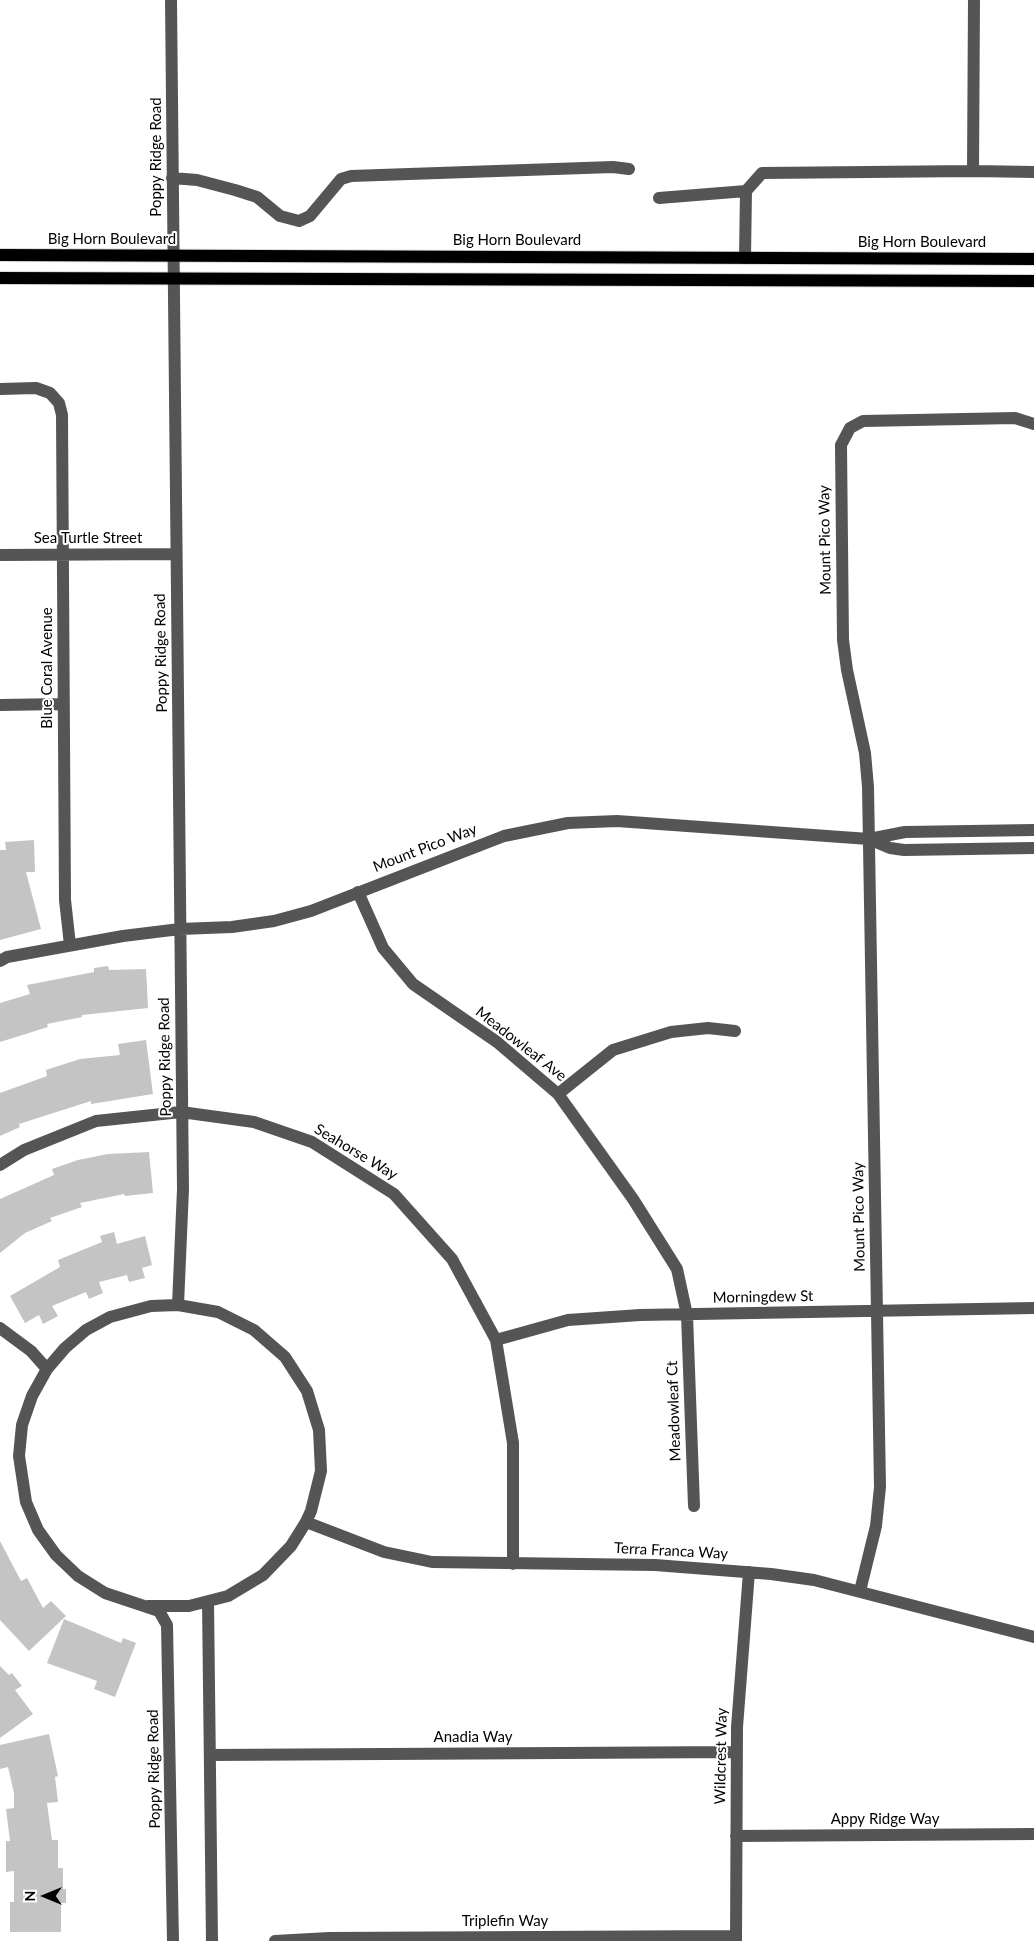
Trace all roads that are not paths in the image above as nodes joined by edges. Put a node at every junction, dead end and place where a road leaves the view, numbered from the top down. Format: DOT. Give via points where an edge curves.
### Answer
graph roads {
  1 [pos="171,0"];
  2 [pos="974,0"];
  3 [pos="629,168"];
  4 [pos="973,171"];
  5 [pos="1034,172"];
  6 [pos="172,178"];
  7 [pos="746,191"];
  8 [pos="659,198"];
  9 [pos="0,255"];
  10 [pos="173,255"];
  11 [pos="745,258"];
  12 [pos="1034,259"];
  13 [pos="0,278"];
  14 [pos="173,278"];
  15 [pos="1034,280"];
  16 [pos="0,388"];
  17 [pos="1034,424"];
  18 [pos="62,554"];
  19 [pos="176,554"];
  20 [pos="0,555"];
  21 [pos="63,704"];
  22 [pos="0,705"];
  23 [pos="1034,830"];
  24 [pos="869,839"];
  25 [pos="1034,848"];
  26 [pos="358,892"];
  27 [pos="180,929"];
  28 [pos="70,946"];
  29 [pos="0,961"];
  30 [pos="735,1031"];
  31 [pos="558,1094"];
  32 [pos="182,1112"];
  33 [pos="0,1165"];
  34 [pos="178,1305"];
  35 [pos="1034,1308"];
  36 [pos="877,1311"];
  37 [pos="688,1315"];
  38 [pos="0,1328"];
  39 [pos="496,1340"];
  40 [pos="47,1369"];
  41 [pos="694,1506"];
  42 [pos="306,1522"];
  43 [pos="513,1564"];
  44 [pos="749,1572"];
  45 [pos="860,1591"];
  46 [pos="208,1601"];
  47 [pos="148,1606"];
  48 [pos="1034,1637"];
  49 [pos="736,1752"];
  50 [pos="210,1754"];
  51 [pos="1034,1834"];
  52 [pos="736,1836"];
  53 [pos="736,1939"];
  54 [pos="173,1941"];
  55 [pos="212,1941"];
  56 [pos="275,1941"];
  1 -- 6 [label="street, Poppy Ridge Road"];
  2 -- 4 [label="street"];
  3 -- 6 [label="street" via="351,176 341,179 310,216 299,221 280,216 257,197 197,180"];
  4 -- 5 [label="street"];
  4 -- 7 [label="street" via="762,173"];
  6 -- 10 [label="street, Poppy Ridge Road"];
  7 -- 8 [label="street"];
  7 -- 11 [label="street"];
  9 -- 10 [label="main road, Big Horn Boulevard"];
  10 -- 11 [label="main road, Big Horn Boulevard"];
  10 -- 14 [label="street, Poppy Ridge Road"];
  11 -- 12 [label="main road, Big Horn Boulevard"];
  13 -- 14 [label="main road"];
  14 -- 15 [label="main road"];
  14 -- 19 [label="street, Poppy Ridge Road"];
  16 -- 18 [label="street, Blue Coral Avenue" via="36,388 50,393 59,403 62,416"];
  17 -- 24 [label="street, Mount Pico Way" via="1015,418 870,420 856,424 842,439 843,640 865,753"];
  18 -- 19 [label="street, Sea Turtle Street"];
  18 -- 20 [label="street, Sea Turtle Street"];
  18 -- 21 [label="street, Blue Coral Avenue"];
  19 -- 27 [label="street, Poppy Ridge Road"];
  21 -- 22 [label="street"];
  21 -- 28 [label="street, Blue Coral Avenue" via="64,900"];
  23 -- 24 [label="street, Mount Pico Way" via="905,832"];
  24 -- 25 [label="street, Mount Pico Way" via="904,850"];
  24 -- 26 [label="street, Mount Pico Way" via="617,821 568,822 504,836"];
  24 -- 36 [label="street, Mount Pico Way"];
  26 -- 27 [label="street, Mount Pico Way" via="311,911 274,921"];
  26 -- 31 [label="street, Meadowleaf Ave" via="383,948 413,984 497,1042"];
  27 -- 28 [label="street, Mount Pico Way"];
  27 -- 32 [label="street, Poppy Ridge Road"];
  28 -- 29 [label="street, Mount Pico Way"];
  30 -- 31 [label="street" via="708,1028 671,1032 614,1050"];
  31 -- 37 [label="street, Meadowleaf Ave" via="633,1199 677,1269"];
  32 -- 33 [label="street, Seahorse Way" via="96,1121 24,1150"];
  32 -- 34 [label="street, Poppy Ridge Road"];
  32 -- 39 [label="street, Seahorse Way" via="254,1122 312,1142 394,1194 452,1259"];
  34 -- 40 [label="street, Poppy Ridge Road" via="150,1306 110,1317 75,1338"];
  34 -- 42 [label="street, Poppy Ridge Road" via="218,1312 254,1330 285,1357 307,1391 319,1430 321,1471"];
  35 -- 36 [label="street, Morningdew St"];
  36 -- 37 [label="street, Morningdew St"];
  36 -- 45 [label="street, Mount Pico Way" via="879,1500"];
  37 -- 39 [label="street, Morningdew St" via="568,1320"];
  37 -- 41 [label="street, Meadowleaf Ct"];
  38 -- 40 [label="street" via="31,1351"];
  39 -- 43 [label="street, Seahorse Way" via="513,1443"];
  40 -- 47 [label="street, Poppy Ridge Road" via="32,1396 20,1440 22,1487 32,1516 51,1549 78,1576 112,1596"];
  42 -- 43 [label="street, Terra Franca Way" via="384,1552 409,1558 456,1564"];
  42 -- 46 [label="street, Poppy Ridge Road" via="292,1546 263,1576 228,1596"];
  43 -- 44 [label="street, Terra Franca Way" via="632,1564"];
  44 -- 45 [label="street, Terra Franca Way" via="814,1580"];
  44 -- 49 [label="street, Wildcrest Way"];
  45 -- 48 [label="street, Terra Franca Way"];
  46 -- 47 [label="street, Poppy Ridge Road" via="189,1606"];
  46 -- 50 [label="street"];
  47 -- 54 [label="street, Poppy Ridge Road" via="159,1611 169,1634"];
  49 -- 50 [label="street, Anadia Way"];
  49 -- 52 [label="street, Wildcrest Way"];
  50 -- 55 [label="street"];
  51 -- 52 [label="street, Appy Ridge Way"];
  52 -- 53 [label="street, Wildcrest Way"];
  53 -- 56 [label="street, Triplefin Way" via="329,1938"];
}
